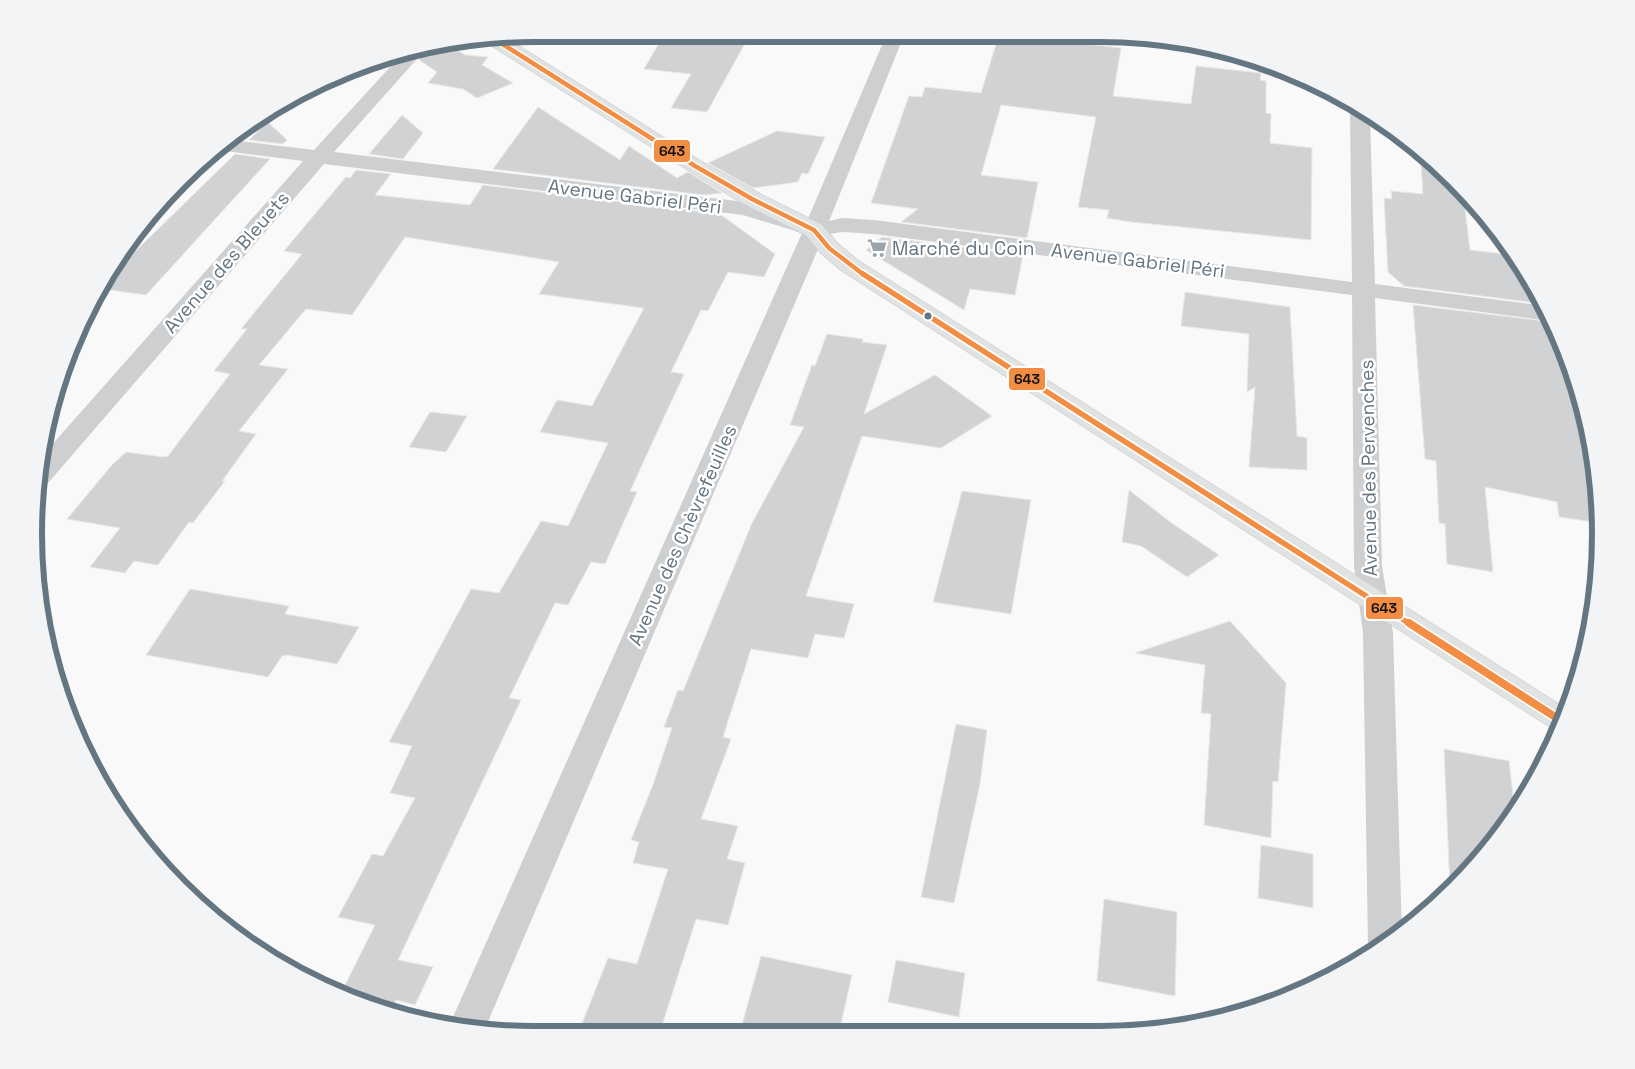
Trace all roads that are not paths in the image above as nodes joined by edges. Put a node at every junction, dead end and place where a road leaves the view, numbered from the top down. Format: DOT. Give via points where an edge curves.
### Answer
graph roads {
  1 [pos="892,42"];
  2 [pos="502,44"];
  3 [pos="408,59"];
  4 [pos="1360,117"];
  5 [pos="232,146"];
  6 [pos="318,157"];
  7 [pos="814,230"];
  8 [pos="1364,289"];
  9 [pos="1540,313"];
  10 [pos="47,467"];
  11 [pos="1373,600"];
  12 [pos="1557,718"];
  13 [pos="1385,936"];
  14 [pos="470,1022"];
  1 -- 7 [label="street, Avenue des Chèvrefeuilles"];
  2 -- 7 [label="street" via="695,166"];
  3 -- 6 [label="street, Avenue des Bleuets"];
  4 -- 8 [label="street, Avenue des Pervenches"];
  5 -- 6 [label="street, Avenue Gabriel Péri"];
  6 -- 7 [label="street, Avenue Gabriel Péri" via="745,209"];
  6 -- 10 [label="street, Avenue des Bleuets"];
  7 -- 8 [label="street, Avenue Gabriel Péri" via="842,225 874,227"];
  7 -- 11 [label="street" via="849,265"];
  7 -- 14 [label="street, Avenue des Chèvrefeuilles"];
  8 -- 9 [label="street, Avenue Gabriel Péri"];
  8 -- 11 [label="street, Avenue des Pervenches" via="1368,566"];
  11 -- 12 [label="street"];
  11 -- 13 [label="street, Avenue des Pervenches" via="1378,634"];
}
